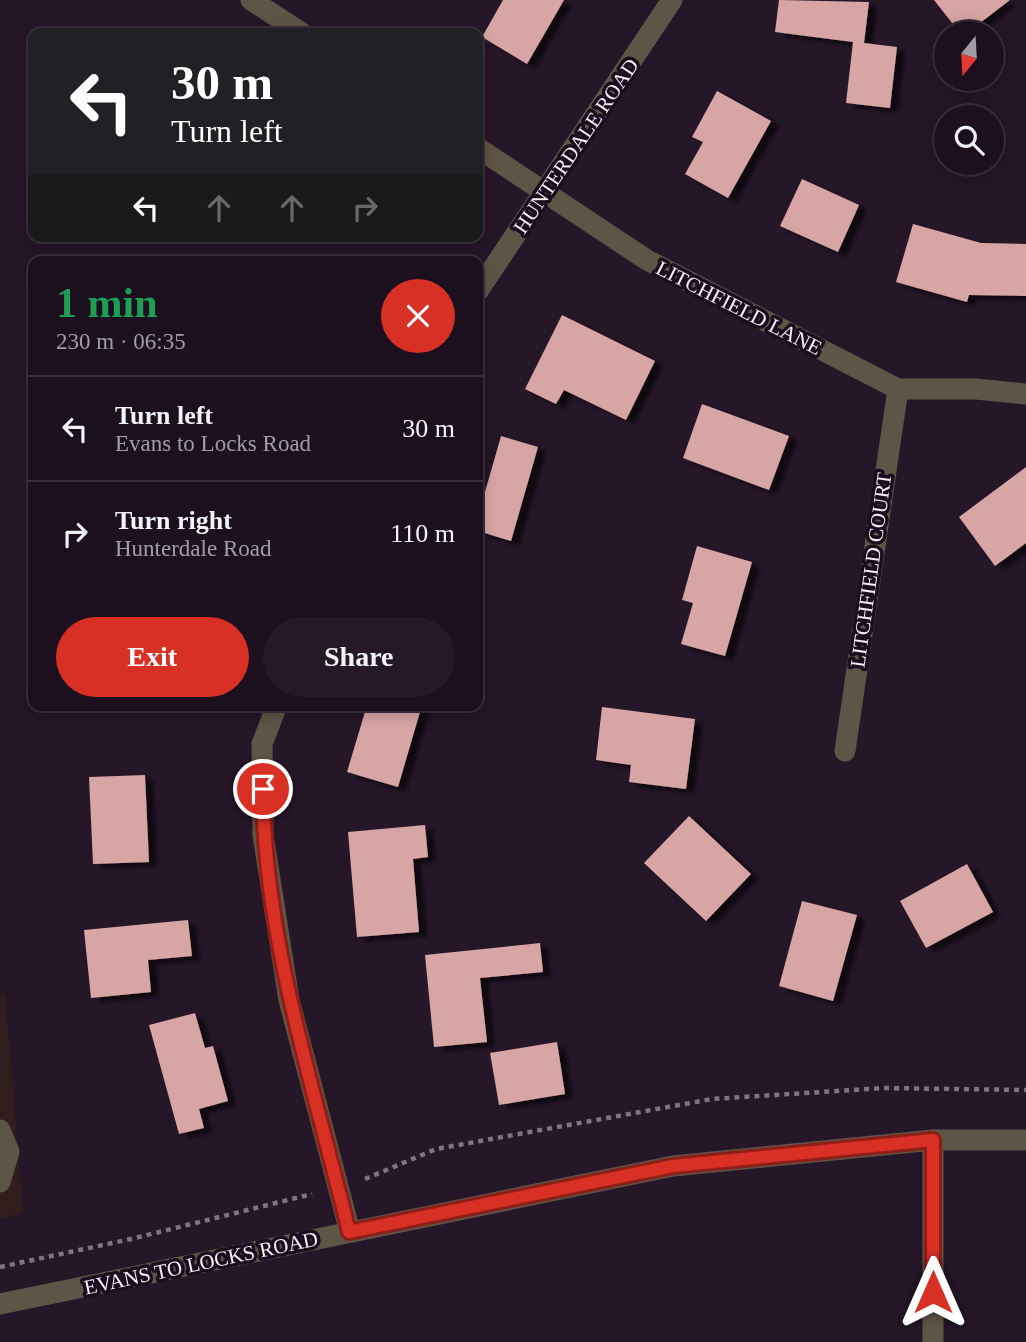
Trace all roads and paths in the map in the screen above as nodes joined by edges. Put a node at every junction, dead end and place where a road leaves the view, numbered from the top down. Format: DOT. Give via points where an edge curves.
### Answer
graph roads {
  1 [pos="251,0"];
  2 [pos="672,0"];
  3 [pos="294,28"];
  4 [pos="483,151"];
  5 [pos="546,193"];
  6 [pos="483,284"];
  7 [pos="898,389"];
  8 [pos="1026,394"];
  9 [pos="276,711"];
  10 [pos="845,751"];
  11 [pos="1026,1090"];
  12 [pos="1,1125"];
  13 [pos="933,1140"];
  14 [pos="1026,1140"];
  15 [pos="378,1175"];
  16 [pos="0,1182"];
  17 [pos="282,1200"];
  18 [pos="349,1232"];
  19 [pos="0,1267"];
  20 [pos="0,1304"];
  21 [pos="933,1342"];
  1 -- 3 [label="street"];
  2 -- 5 [label="street, HUNTERDALE ROAD"];
  4 -- 5 [label="street, LITCHFIELD LANE"];
  5 -- 6 [label="street, HUNTERDALE ROAD"];
  5 -- 7 [label="street, LITCHFIELD LANE" via="647,260"];
  7 -- 8 [label="street, LITCHFIELD LANE"];
  7 -- 10 [label="street, LITCHFIELD COURT"];
  9 -- 18 [label="street" via="262,744 263,835 289,1000"];
  11 -- 15 [label="path" via="884,1088 712,1099 436,1149"];
  12 -- 16 [label="street" via="9,1152"];
  13 -- 14 [label="street, EVANS TO LOCKS ROAD"];
  13 -- 18 [label="street, EVANS TO LOCKS ROAD" via="673,1166"];
  13 -- 21 [label="street"];
  17 -- 19 [label="path"];
  18 -- 20 [label="street, EVANS TO LOCKS ROAD"];
}
